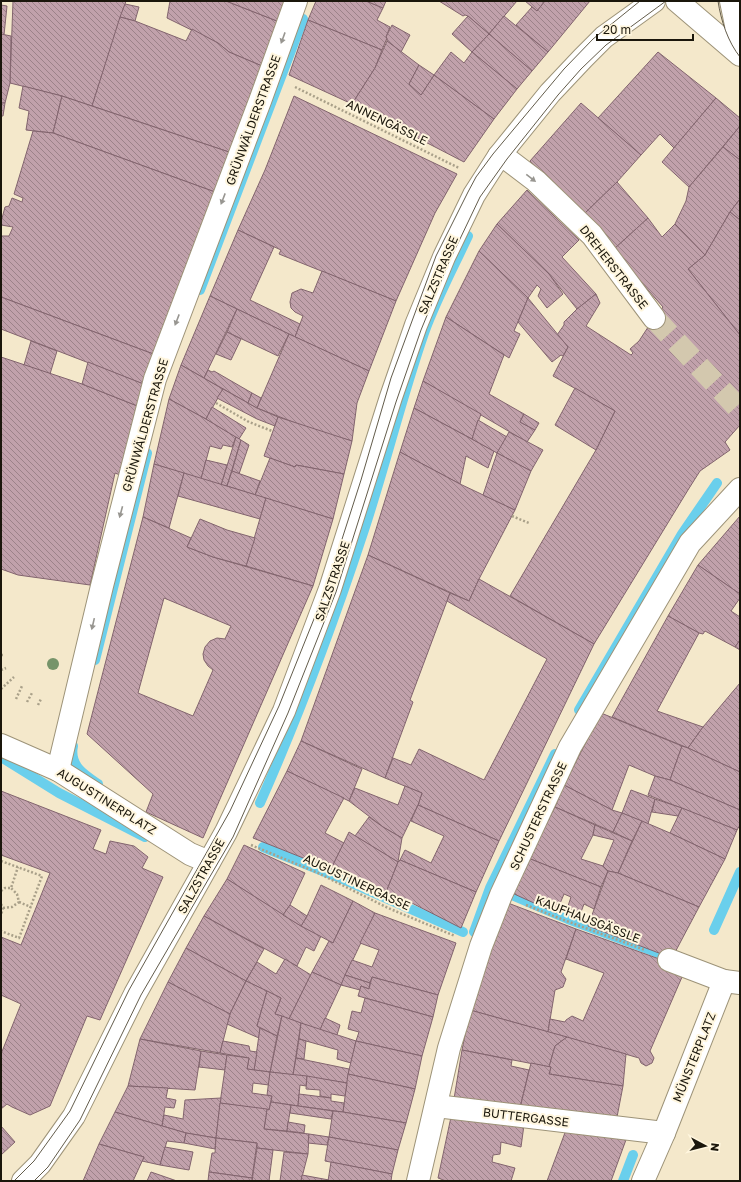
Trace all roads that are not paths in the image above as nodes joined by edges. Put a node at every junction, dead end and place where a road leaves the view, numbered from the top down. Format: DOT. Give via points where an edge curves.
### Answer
graph roads {
  1 [pos="296,1"];
  2 [pos="654,1"];
  3 [pos="677,1"];
  4 [pos="731,1"];
  5 [pos="740,36"];
  6 [pos="740,55"];
  7 [pos="499,156"];
  8 [pos="654,318"];
  9 [pos="740,489"];
  10 [pos="1,745"];
  11 [pos="58,770"];
  12 [pos="200,858"];
  13 [pos="669,960"];
  14 [pos="732,982"];
  15 [pos="436,1106"];
  16 [pos="664,1133"];
  17 [pos="23,1181"];
  18 [pos="418,1181"];
  19 [pos="643,1181"];
  1 -- 11 [label="street, GRÜNWÄLDERSTRASSE, one-way" via="155,379"];
  2 -- 7 [label="street, SALZSTRASSE" via="604,37 583,58 550,93"];
  3 -- 6 [label="street"];
  4 -- 5 [label="street"];
  7 -- 8 [label="street, DREHERSTRASSE, one-way" via="536,181 592,235"];
  7 -- 12 [label="street, SALZSTRASSE" via="483,180 444,257 416,325 330,589 284,710 226,832"];
  9 -- 15 [label="street, SCHUSTERSTRASSE" via="690,543 570,747 501,895 481,946 449,1048"];
  10 -- 11 [label="street, AUGUSTINERPLATZ"];
  11 -- 12 [label="street, AUGUSTINERPLATZ"];
  12 -- 17 [label="street, SALZSTRASSE" via="74,1116 40,1164"];
  13 -- 14 [label="street, MÜNSTERPLATZ"];
  14 -- 16 [label="street, MÜNSTERPLATZ"];
  15 -- 16 [label="street, BUTTERGASSE"];
  15 -- 18 [label="street, SCHUSTERSTRASSE"];
  16 -- 19 [label="street, MÜNSTERPLATZ"];
}
